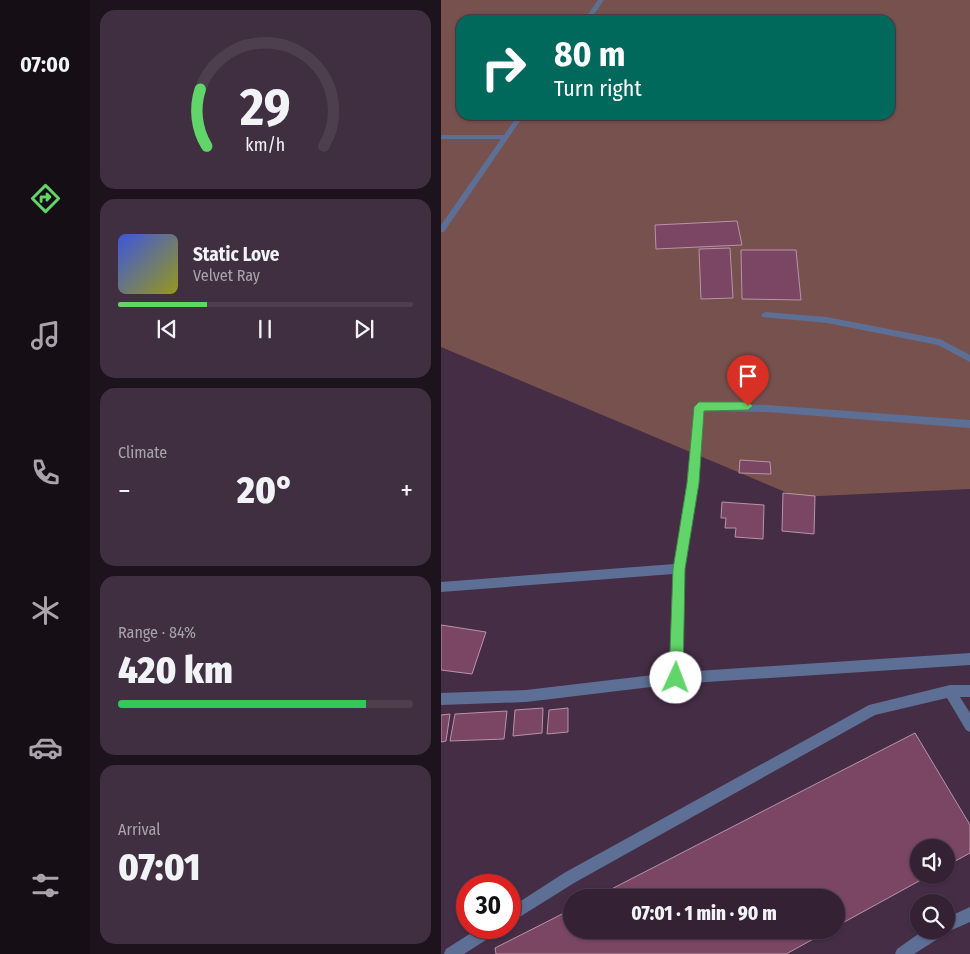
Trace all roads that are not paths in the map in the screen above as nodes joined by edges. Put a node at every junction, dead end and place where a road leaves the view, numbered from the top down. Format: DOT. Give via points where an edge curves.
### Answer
graph roads {
  1 [pos="601,0"];
  2 [pos="590,15"];
  3 [pos="517,120"];
  4 [pos="505,136"];
  5 [pos="441,137"];
  6 [pos="441,230"];
  7 [pos="765,315"];
  8 [pos="970,359"];
  9 [pos="970,424"];
  10 [pos="679,569"];
  11 [pos="441,588"];
  12 [pos="970,659"];
  13 [pos="676,678"];
  14 [pos="950,691"];
  15 [pos="970,691"];
  16 [pos="441,699"];
  17 [pos="970,726"];
  18 [pos="521,909"];
  19 [pos="970,914"];
  20 [pos="955,922"];
  21 [pos="475,939"];
  22 [pos="923,939"];
  23 [pos="451,954"];
  24 [pos="902,954"];
  1 -- 2 [label="street"];
  3 -- 4 [label="street"];
  4 -- 5 [label="street"];
  4 -- 6 [label="street"];
  7 -- 8 [label="street" via="827,320 940,342"];
  9 -- 10 [label="street" via="748,406 699,407 693,483"];
  10 -- 11 [label="street"];
  10 -- 13 [label="street"];
  12 -- 13 [label="street"];
  13 -- 16 [label="street" via="526,696"];
  14 -- 15 [label="street"];
  14 -- 17 [label="street"];
  14 -- 18 [label="street" via="873,710 569,878"];
  19 -- 20 [label="street"];
  21 -- 23 [label="street"];
  22 -- 24 [label="street"];
}
